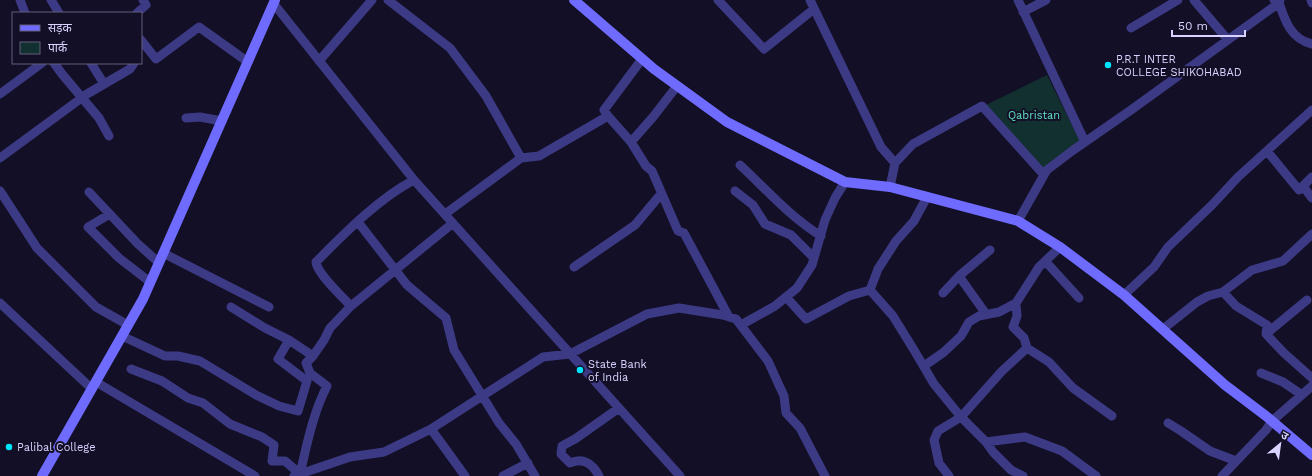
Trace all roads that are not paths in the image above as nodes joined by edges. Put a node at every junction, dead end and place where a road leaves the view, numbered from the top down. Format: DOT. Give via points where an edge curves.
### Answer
graph roads {
  1 [pos="20,0"];
  2 [pos="51,0"];
  3 [pos="372,0"];
  4 [pos="388,0"];
  5 [pos="574,0"];
  6 [pos="718,0"];
  7 [pos="810,0"];
  8 [pos="1018,0"];
  9 [pos="1046,0"];
  10 [pos="1178,0"];
  11 [pos="1194,0"];
  12 [pos="1311,0"];
  13 [pos="1278,1"];
  14 [pos="147,2"];
  15 [pos="274,2"];
  16 [pos="1312,4"];
  17 [pos="814,9"];
  18 [pos="25,12"];
  19 [pos="58,12"];
  20 [pos="138,12"];
  21 [pos="1023,12"];
  22 [pos="1131,28"];
  23 [pos="1228,40"];
  24 [pos="1312,44"];
  25 [pos="143,47"];
  26 [pos="642,59"];
  27 [pos="319,61"];
  28 [pos="248,62"];
  29 [pos="41,64"];
  30 [pos="55,64"];
  31 [pos="92,64"];
  32 [pos="133,64"];
  33 [pos="104,84"];
  34 [pos="677,86"];
  35 [pos="0,94"];
  36 [pos="81,98"];
  37 [pos="1312,110"];
  38 [pos="608,116"];
  39 [pos="186,118"];
  40 [pos="222,121"];
  41 [pos="109,136"];
  42 [pos="631,142"];
  43 [pos="1085,142"];
  44 [pos="1267,151"];
  45 [pos="0,158"];
  46 [pos="521,158"];
  47 [pos="895,162"];
  48 [pos="740,165"];
  49 [pos="1044,175"];
  50 [pos="1312,178"];
  51 [pos="414,180"];
  52 [pos="845,182"];
  53 [pos="1303,186"];
  54 [pos="890,187"];
  55 [pos="0,191"];
  56 [pos="735,191"];
  57 [pos="89,192"];
  58 [pos="661,194"];
  59 [pos="927,196"];
  60 [pos="1312,198"];
  61 [pos="110,214"];
  62 [pos="445,214"];
  63 [pos="1018,221"];
  64 [pos="358,222"];
  65 [pos="453,223"];
  66 [pos="1312,234"];
  67 [pos="821,236"];
  68 [pos="1060,248"];
  69 [pos="990,250"];
  70 [pos="163,253"];
  71 [pos="814,258"];
  72 [pos="1046,262"];
  73 [pos="159,263"];
  74 [pos="574,267"];
  75 [pos="396,271"];
  76 [pos="959,276"];
  77 [pos="150,282"];
  78 [pos="870,290"];
  79 [pos="1223,292"];
  80 [pos="943,293"];
  81 [pos="1124,295"];
  82 [pos="786,296"];
  83 [pos="1079,298"];
  84 [pos="1308,300"];
  85 [pos="0,303"];
  86 [pos="1016,303"];
  87 [pos="351,306"];
  88 [pos="231,307"];
  89 [pos="269,307"];
  90 [pos="986,314"];
  91 [pos="729,317"];
  92 [pos="128,325"];
  93 [pos="741,325"];
  94 [pos="1163,329"];
  95 [pos="1266,334"];
  96 [pos="122,336"];
  97 [pos="289,340"];
  98 [pos="1027,348"];
  99 [pos="570,354"];
  100 [pos="313,356"];
  101 [pos="924,366"];
  102 [pos="131,369"];
  103 [pos="1261,373"];
  104 [pos="1312,378"];
  105 [pos="94,385"];
  106 [pos="1312,386"];
  107 [pos="1302,395"];
  108 [pos="482,396"];
  109 [pos="619,408"];
  110 [pos="1112,416"];
  111 [pos="961,417"];
  112 [pos="1272,421"];
  113 [pos="1168,423"];
  114 [pos="431,429"];
  115 [pos="986,442"];
  116 [pos="1312,454"];
  117 [pos="1236,461"];
  118 [pos="528,463"];
  119 [pos="297,475"];
  120 [pos="42,476"];
  121 [pos="255,476"];
  122 [pos="465,476"];
  123 [pos="503,476"];
  124 [pos="535,476"];
  125 [pos="599,476"];
  126 [pos="680,476"];
  127 [pos="826,476"];
  128 [pos="949,476"];
  129 [pos="1023,476"];
  130 [pos="1096,476"];
  131 [pos="1222,476"];
  1 -- 18 [label="street"];
  2 -- 19 [label="street"];
  3 -- 27 [label="street"];
  4 -- 46 [label="street" via="450,48 486,96"];
  5 -- 26 [label="main road"];
  6 -- 17 [label="street" via="764,49"];
  7 -- 17 [label="street"];
  8 -- 21 [label="street"];
  9 -- 21 [label="street"];
  10 -- 22 [label="street"];
  11 -- 23 [label="street"];
  12 -- 16 [label="street"];
  13 -- 23 [label="street"];
  13 -- 24 [label="street" via="1284,18 1294,34 1298,39"];
  14 -- 20 [label="street"];
  15 -- 27 [label="street"];
  15 -- 28 [label="main road"];
  17 -- 47 [label="street" via="881,147"];
  21 -- 43 [label="street"];
  23 -- 43 [label="street"];
  25 -- 28 [label="street" via="156,59 199,27"];
  26 -- 34 [label="main road"];
  26 -- 38 [label="street" via="604,110"];
  27 -- 51 [label="street"];
  28 -- 40 [label="main road"];
  29 -- 35 [label="street"];
  30 -- 36 [label="street"];
  31 -- 33 [label="street"];
  32 -- 33 [label="street" via="130,69"];
  33 -- 36 [label="street"];
  34 -- 42 [label="street"];
  34 -- 52 [label="main road" via="727,122"];
  36 -- 41 [label="street" via="99,118"];
  36 -- 45 [label="street"];
  37 -- 44 [label="street"];
  38 -- 42 [label="street"];
  38 -- 46 [label="street" via="539,156"];
  39 -- 40 [label="street" via="200,117"];
  40 -- 70 [label="main road"];
  42 -- 58 [label="street" via="646,166 652,170"];
  43 -- 49 [label="street" via="1059,160"];
  44 -- 53 [label="street" via="1299,190"];
  44 -- 81 [label="street" via="1168,247 1154,267"];
  46 -- 62 [label="street"];
  47 -- 49 [label="street" via="912,144 982,106"];
  47 -- 54 [label="street"];
  48 -- 67 [label="street" via="785,210"];
  49 -- 63 [label="street"];
  50 -- 53 [label="street"];
  51 -- 62 [label="street"];
  51 -- 64 [label="street" via="402,186"];
  52 -- 54 [label="main road"];
  52 -- 67 [label="street" via="825,220"];
  53 -- 60 [label="street"];
  54 -- 59 [label="main road"];
  55 -- 92 [label="street" via="37,248 96,307"];
  56 -- 71 [label="street" via="753,205 765,224 791,235"];
  57 -- 61 [label="street"];
  58 -- 74 [label="street" via="635,225"];
  58 -- 91 [label="street" via="678,231 684,234"];
  59 -- 63 [label="main road"];
  59 -- 78 [label="street" via="914,221 896,241 878,269"];
  61 -- 73 [label="street"];
  61 -- 77 [label="street" via="88,227 119,258"];
  62 -- 65 [label="street"];
  63 -- 68 [label="main road"];
  64 -- 75 [label="street"];
  64 -- 87 [label="street" via="316,262 316,268"];
  65 -- 75 [label="street"];
  65 -- 99 [label="street"];
  66 -- 79 [label="street" via="1283,261 1252,270"];
  67 -- 71 [label="street"];
  68 -- 72 [label="street"];
  68 -- 81 [label="main road"];
  69 -- 76 [label="street"];
  70 -- 73 [label="main road"];
  70 -- 89 [label="street"];
  71 -- 82 [label="street" via="797,288"];
  72 -- 83 [label="street"];
  72 -- 86 [label="street" via="1039,267"];
  73 -- 77 [label="main road"];
  75 -- 87 [label="street"];
  75 -- 108 [label="street" via="407,286 446,318 454,350"];
  76 -- 80 [label="street"];
  76 -- 90 [label="street"];
  77 -- 92 [label="main road"];
  78 -- 82 [label="street" via="848,296 806,319"];
  78 -- 101 [label="street" via="893,316"];
  79 -- 94 [label="street" via="1197,302"];
  79 -- 95 [label="street" via="1236,306 1267,325"];
  81 -- 94 [label="main road"];
  82 -- 93 [label="street" via="775,306"];
  84 -- 95 [label="street"];
  85 -- 105 [label="street"];
  86 -- 90 [label="street" via="998,312"];
  86 -- 98 [label="street" via="1017,316 1013,327 1024,338"];
  87 -- 100 [label="street" via="330,328"];
  88 -- 97 [label="street"];
  90 -- 101 [label="street" via="969,322 961,336"];
  91 -- 93 [label="street" via="736,319"];
  91 -- 99 [label="street" via="679,308 647,314"];
  92 -- 96 [label="main road"];
  93 -- 127 [label="street" via="768,361 784,396 786,413 800,428"];
  94 -- 112 [label="main road" via="1225,385"];
  95 -- 104 [label="street"];
  96 -- 97 [label="street" via="165,356 200,361 279,406 298,411 307,381 278,359"];
  96 -- 105 [label="main road"];
  97 -- 100 [label="street"];
  98 -- 110 [label="street" via="1049,362 1073,388"];
  98 -- 111 [label="street" via="1002,371"];
  99 -- 108 [label="street" via="543,357"];
  99 -- 109 [label="street"];
  100 -- 119 [label="street" via="306,363 310,373 327,386"];
  101 -- 111 [label="street" via="934,384"];
  102 -- 119 [label="street" via="162,381 188,398 203,403 230,424 262,437 274,445 272,461 286,461"];
  103 -- 107 [label="street" via="1283,382"];
  105 -- 120 [label="main road"];
  105 -- 121 [label="street"];
  106 -- 107 [label="street"];
  107 -- 112 [label="street"];
  108 -- 114 [label="street"];
  108 -- 118 [label="street"];
  109 -- 125 [label="street" via="562,446 561,454 570,463 584,461 596,470"];
  109 -- 126 [label="street"];
  111 -- 115 [label="street"];
  111 -- 128 [label="street" via="938,431 934,440 939,464"];
  112 -- 116 [label="main road"];
  112 -- 117 [label="street"];
  113 -- 117 [label="street" via="1210,451"];
  114 -- 119 [label="street" via="384,452 350,457"];
  114 -- 122 [label="street"];
  115 -- 129 [label="street" via="1011,470"];
  115 -- 130 [label="street" via="1025,437 1062,451"];
  117 -- 131 [label="street"];
  118 -- 123 [label="street"];
  118 -- 124 [label="street"];
}
